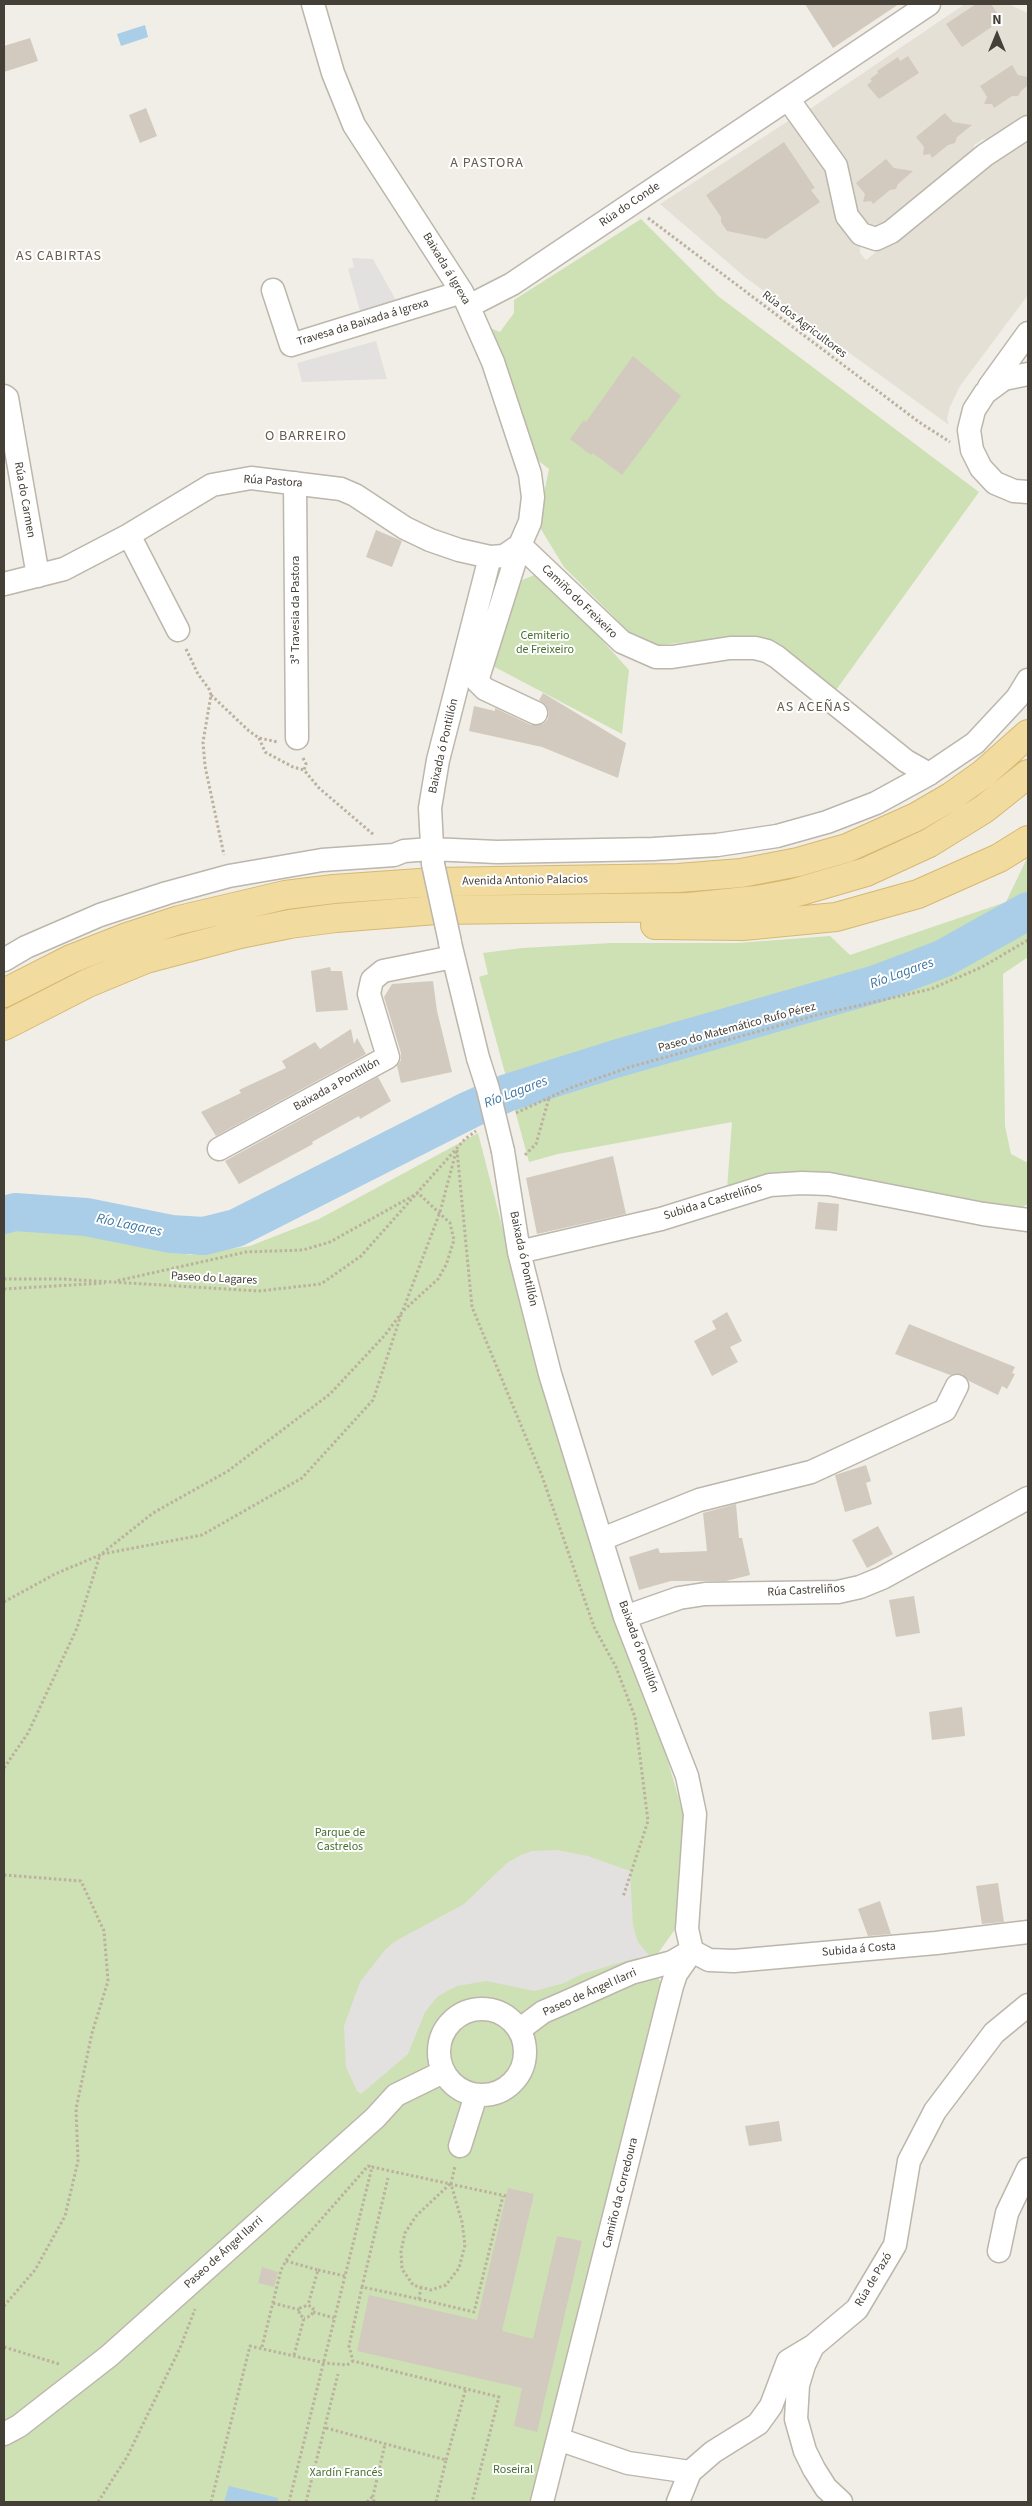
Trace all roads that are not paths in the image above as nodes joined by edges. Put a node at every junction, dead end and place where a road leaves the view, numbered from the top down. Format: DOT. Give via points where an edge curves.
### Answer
graph roads {
  1 [pos="313,4"];
  2 [pos="929,4"];
  3 [pos="788,100"];
  4 [pos="1028,127"];
  5 [pos="273,290"];
  6 [pos="466,299"];
  7 [pos="1028,333"];
  8 [pos="1028,374"];
  9 [pos="985,393"];
  10 [pos="4,396"];
  11 [pos="295,482"];
  12 [pos="1028,492"];
  13 [pos="129,535"];
  14 [pos="520,546"];
  15 [pos="490,557"];
  16 [pos="38,576"];
  17 [pos="4,584"];
  18 [pos="178,630"];
  19 [pos="1028,680"];
  20 [pos="536,713"];
  21 [pos="1028,734"];
  22 [pos="294,745"];
  23 [pos="929,774"];
  24 [pos="1028,774"];
  25 [pos="1028,840"];
  26 [pos="432,856"];
  27 [pos="558,909"];
  28 [pos="452,949"];
  29 [pos="4,960"];
  30 [pos="4,993"];
  31 [pos="4,1026"];
  32 [pos="219,1149"];
  33 [pos="1028,1220"];
  34 [pos="519,1252"];
  35 [pos="957,1386"];
  36 [pos="1028,1498"];
  37 [pos="602,1539"];
  38 [pos="625,1617"];
  39 [pos="1028,1932"];
  40 [pos="692,1951"];
  41 [pos="1028,2005"];
  42 [pos="518,2030"];
  43 [pos="443,2072"];
  44 [pos="476,2095"];
  45 [pos="460,2146"];
  46 [pos="1028,2169"];
  47 [pos="999,2251"];
  48 [pos="813,2346"];
  49 [pos="4,2434"];
  50 [pos="558,2439"];
  51 [pos="690,2472"];
  52 [pos="542,2502"];
  53 [pos="678,2502"];
  54 [pos="841,2502"];
  1 -- 6 [label="street, Baixada á Igrexa" via="333,73 354,125"];
  2 -- 3 [label="street, Rúa do Conde"];
  3 -- 4 [label="street" via="836,166 848,216 862,234 876,239 891,232 986,155"];
  3 -- 6 [label="street, Rúa do Conde" via="512,284"];
  5 -- 6 [label="street, Travesa da Baixada á Igrexa" via="291,345"];
  6 -- 14 [label="street, Baixada á Igrexa" via="493,362 530,474 531,514"];
  7 -- 9 [label="street"];
  8 -- 9 [label="street" via="1004,379"];
  9 -- 12 [label="street" via="969,430 972,450 980,468 995,482 1014,491"];
  10 -- 16 [label="street, Rúa do Carmen" via="7,398"];
  11 -- 13 [label="street, Rúa Pastora" via="251,478 212,485"];
  11 -- 15 [label="street, Rúa Pastora" via="348,492 430,540"];
  11 -- 22 [label="street, 3ª Travesia da Pastora"];
  13 -- 16 [label="street, Rúa Pastora" via="64,570"];
  13 -- 18 [label="street"];
  14 -- 15 [label="street" via="504,556"];
  14 -- 20 [label="street, Baixada á Igrexa" via="477,681 485,689"];
  14 -- 23 [label="street, Camiño do Freixeiro" via="622,642 656,657 730,648 755,648 767,652 906,761"];
  15 -- 26 [label="street, Baixada ó Pontillón" via="438,760 430,808"];
  16 -- 17 [label="street, Rúa Pastora"];
  19 -- 23 [label="street" via="1017,698 975,742"];
  21 -- 30 [label="main road, Avenida Antonio Palacios" via="983,774 916,817 847,848 798,862 678,878 434,882 285,896 188,918 136,934 71,960"];
  23 -- 26 [label="street" via="876,803 827,822 769,838 717,846"];
  24 -- 27 [label="main road" via="984,809 929,843 866,872 830,884 756,900 718,904"];
  25 -- 27 [label="main road" via="999,858 918,894 836,917 743,926 629,925"];
  26 -- 28 [label="street, Baixada ó Pontillón, bridge"];
  26 -- 29 [label="street" via="404,851 394,855 322,860 229,876 100,915"];
  27 -- 31 [label="main road" via="383,914 290,924 240,934 146,960 88,983"];
  28 -- 32 [label="street, Baixada a Pontillón" via="383,971 372,980 369,994 388,1057"];
  28 -- 34 [label="street, Baixada ó Pontillón, bridge" via="478,1058 510,1153"];
  33 -- 34 [label="street, Subida a Castreliños" via="829,1184 770,1185 661,1219"];
  34 -- 37 [label="street, Baixada ó Pontillón" via="550,1374"];
  35 -- 37 [label="street" via="945,1410 811,1472 699,1500"];
  36 -- 38 [label="street, Rúa Castreliños" via="860,1587 838,1592 705,1594 679,1598"];
  37 -- 38 [label="street, Baixada ó Pontillón"];
  38 -- 40 [label="street, Baixada ó Pontillón" via="687,1776 694,1814 687,1929"];
  39 -- 40 [label="street, Subida á Costa" via="734,1961 709,1960"];
  40 -- 42 [label="street, Paseo de Ángel Ilarri" via="672,1962 631,1973 543,2012"];
  40 -- 50 [label="street, Camiño da Corredoura" via="672,1986"];
  41 -- 48 [label="street, Rúa de Pazó" via="994,2033 935,2111 909,2161 894,2245 857,2309"];
  42 -- 43 [label="street" via="509,2019 482,2009 454,2019 444,2030 439,2044"];
  42 -- 44 [label="street" via="524,2043 521,2070 503,2090 490,2095"];
  43 -- 44 [label="street" via="452,2084"];
  43 -- 49 [label="street, Paseo de Ángel Ilarri" via="396,2095 375,2118 109,2356 19,2426"];
  44 -- 45 [label="street"];
  46 -- 47 [label="street" via="1007,2213"];
  48 -- 51 [label="street" via="788,2361 771,2406 758,2424 713,2452"];
  48 -- 54 [label="street, Rúa de Pazó" via="798,2385 796,2419 814,2469 826,2488"];
  50 -- 51 [label="street" via="628,2463"];
  50 -- 52 [label="street, Camiño da Corredoura"];
  51 -- 53 [label="street"];
}
